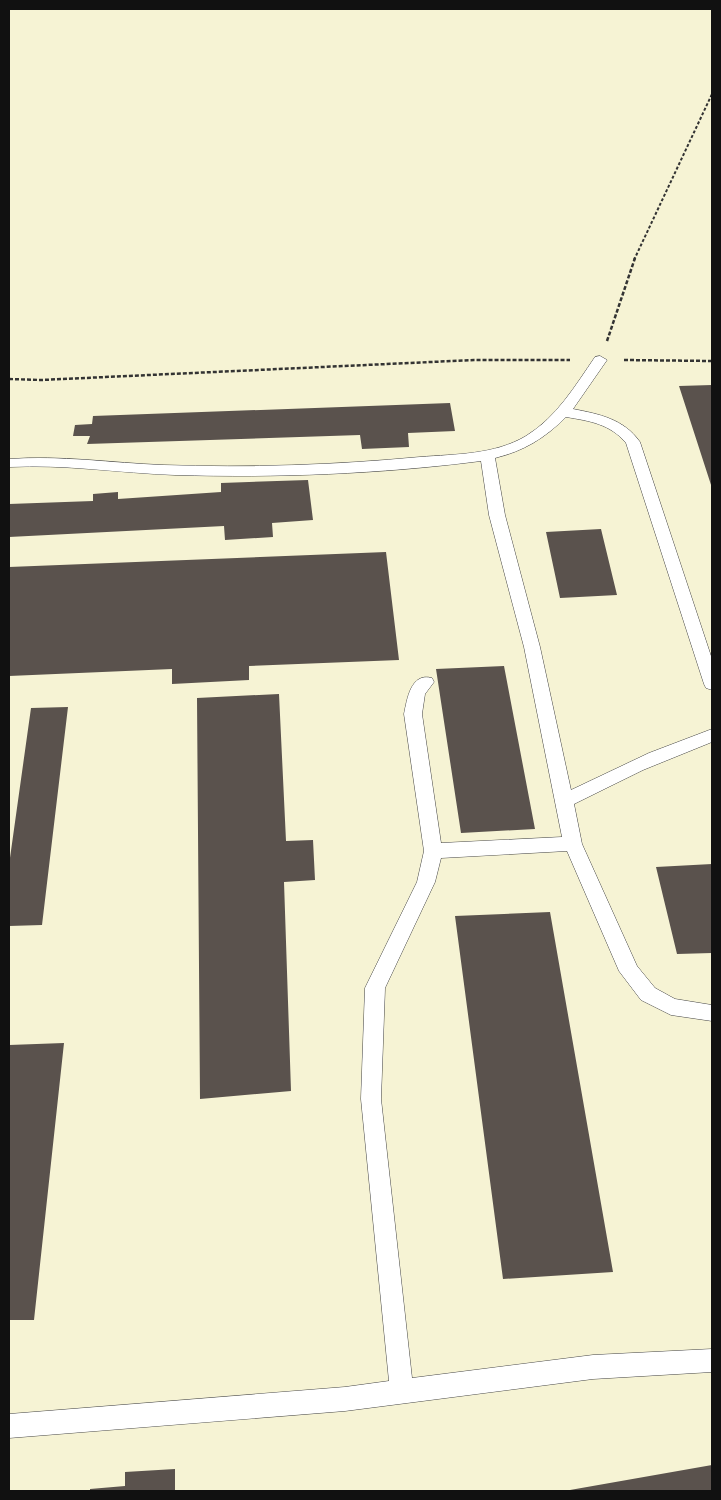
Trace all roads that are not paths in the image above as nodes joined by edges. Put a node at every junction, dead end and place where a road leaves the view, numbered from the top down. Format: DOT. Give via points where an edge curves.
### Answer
graph roads {
  1 [pos="600,360"];
  2 [pos="563,412"];
  3 [pos="487,455"];
  4 [pos="9,463"];
  5 [pos="426,682"];
  6 [pos="712,684"];
  7 [pos="712,735"];
  8 [pos="564,801"];
  9 [pos="573,844"];
  10 [pos="433,851"];
  11 [pos="712,1013"];
  12 [pos="712,1361"];
  13 [pos="402,1392"];
  14 [pos="9,1426"];
  1 -- 2 [label="lane"];
  2 -- 3 [label="lane" via="531,440"];
  2 -- 6 [label="lane" via="604,419 624,430 633,442"];
  3 -- 4 [label="lane" via="411,463 264,470 142,469 30,461"];
  3 -- 8 [label="lane" via="497,514 532,647"];
  5 -- 10 [label="lane" via="417,692 413,714"];
  7 -- 8 [label="lane" via="664,752"];
  8 -- 9 [label="lane"];
  9 -- 10 [label="lane"];
  9 -- 11 [label="lane" via="629,971 648,994 671,1007"];
  10 -- 13 [label="lane" via="426,882 376,988 371,1099"];
  12 -- 13 [label="lane" via="593,1367"];
  13 -- 14 [label="lane"];
}
